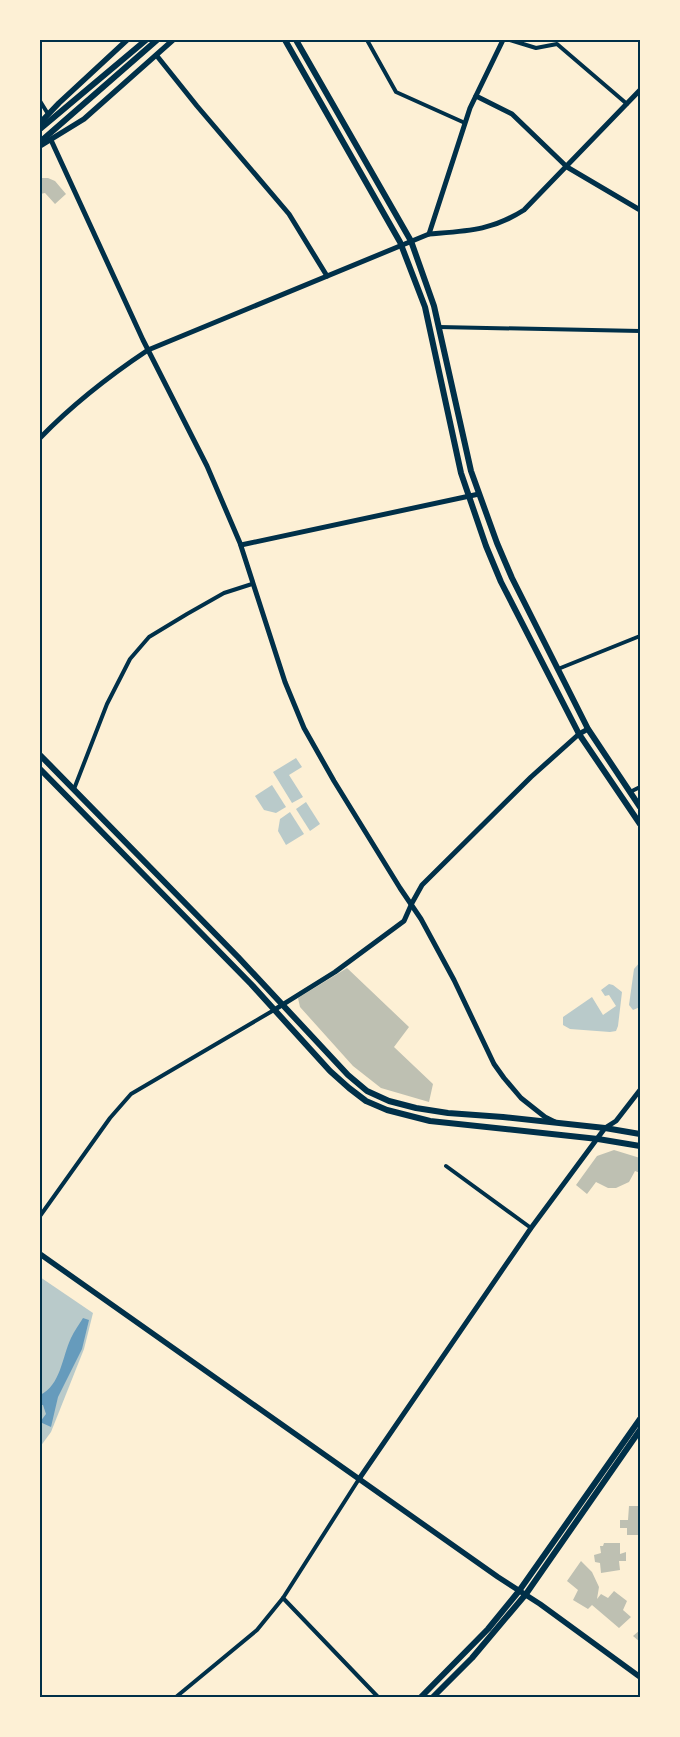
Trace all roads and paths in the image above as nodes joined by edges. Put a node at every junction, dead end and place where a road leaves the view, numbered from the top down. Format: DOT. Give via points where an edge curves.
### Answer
graph roads {
  1 [pos="126,40"];
  2 [pos="146,40"];
  3 [pos="157,40"];
  4 [pos="173,40"];
  5 [pos="285,40"];
  6 [pos="296,40"];
  7 [pos="367,40"];
  8 [pos="503,40"];
  9 [pos="510,40"];
  10 [pos="157,56"];
  11 [pos="640,90"];
  12 [pos="476,96"];
  13 [pos="40,101"];
  14 [pos="627,104"];
  15 [pos="48,114"];
  16 [pos="40,123"];
  17 [pos="465,123"];
  18 [pos="40,129"];
  19 [pos="51,140"];
  20 [pos="40,142"];
  21 [pos="40,146"];
  22 [pos="567,167"];
  23 [pos="640,210"];
  24 [pos="429,234"];
  25 [pos="411,241"];
  26 [pos="401,245"];
  27 [pos="327,276"];
  28 [pos="439,327"];
  29 [pos="640,331"];
  30 [pos="148,350"];
  31 [pos="40,438"];
  32 [pos="479,494"];
  33 [pos="469,496"];
  34 [pos="241,545"];
  35 [pos="252,584"];
  36 [pos="640,636"];
  37 [pos="558,669"];
  38 [pos="588,729"];
  39 [pos="579,734"];
  40 [pos="40,755"];
  41 [pos="40,768"];
  42 [pos="640,787"];
  43 [pos="74,789"];
  44 [pos="630,792"];
  45 [pos="640,807"];
  46 [pos="640,824"];
  47 [pos="412,903"];
  48 [pos="282,1005"];
  49 [pos="274,1010"];
  50 [pos="640,1090"];
  51 [pos="555,1122"];
  52 [pos="605,1128"];
  53 [pos="640,1134"];
  54 [pos="598,1139"];
  55 [pos="640,1146"];
  56 [pos="446,1166"];
  57 [pos="40,1216"];
  58 [pos="531,1228"];
  59 [pos="40,1254"];
  60 [pos="640,1419"];
  61 [pos="640,1430"];
  62 [pos="359,1479"];
  63 [pos="519,1590"];
  64 [pos="526,1594"];
  65 [pos="283,1598"];
  66 [pos="640,1677"];
  67 [pos="178,1696"];
  68 [pos="378,1697"];
  69 [pos="421,1697"];
  70 [pos="434,1697"];
  1 -- 15 [label="main road"];
  2 -- 18 [label="main road"];
  3 -- 20 [label="main road"];
  4 -- 10 [label="main road"];
  5 -- 26 [label="main road"];
  6 -- 25 [label="main road"];
  7 -- 17 [label="street" via="396,92"];
  8 -- 12 [label="street"];
  9 -- 14 [label="street" via="536,48 557,44"];
  10 -- 19 [label="main road" via="84,119"];
  10 -- 27 [label="street" via="289,214"];
  11 -- 14 [label="street"];
  12 -- 17 [label="street"];
  12 -- 22 [label="street" via="512,114"];
  13 -- 15 [label="street"];
  14 -- 22 [label="street"];
  15 -- 16 [label="main road"];
  17 -- 24 [label="street"];
  19 -- 21 [label="main road"];
  19 -- 30 [label="street"];
  22 -- 23 [label="street"];
  22 -- 24 [label="street" via="524,210 507,221 478,230"];
  24 -- 25 [label="street"];
  25 -- 26 [label="street"];
  25 -- 28 [label="main road"];
  26 -- 27 [label="street"];
  26 -- 33 [label="main road" via="424,307"];
  27 -- 30 [label="street"];
  28 -- 29 [label="street"];
  28 -- 32 [label="main road"];
  30 -- 31 [label="street" via="117,370"];
  30 -- 34 [label="street" via="207,466"];
  32 -- 33 [label="street"];
  32 -- 37 [label="main road" via="512,578"];
  33 -- 34 [label="street"];
  33 -- 39 [label="main road" via="501,582"];
  34 -- 35 [label="street"];
  35 -- 43 [label="street" via="224,593 149,637 130,659 107,704"];
  35 -- 47 [label="street" via="284,682 304,728"];
  36 -- 37 [label="street"];
  37 -- 38 [label="main road"];
  38 -- 39 [label="street"];
  38 -- 44 [label="main road"];
  39 -- 46 [label="main road"];
  39 -- 47 [label="street" via="422,884"];
  40 -- 43 [label="main road"];
  41 -- 49 [label="main road"];
  42 -- 44 [label="street"];
  43 -- 48 [label="main road"];
  44 -- 45 [label="main road"];
  47 -- 48 [label="street" via="404,921 335,972"];
  47 -- 51 [label="street" via="494,1064 521,1098"];
  48 -- 49 [label="street"];
  48 -- 51 [label="main road" via="348,1075 367,1091 389,1101 448,1113"];
  49 -- 54 [label="main road" via="349,1088 366,1101 388,1110 430,1120"];
  49 -- 57 [label="street" via="131,1094"];
  50 -- 52 [label="street" via="616,1121"];
  51 -- 52 [label="main road"];
  52 -- 53 [label="main road"];
  52 -- 54 [label="street"];
  54 -- 55 [label="main road"];
  54 -- 58 [label="street"];
  56 -- 58 [label="street"];
  58 -- 62 [label="street"];
  59 -- 62 [label="main road"];
  60 -- 63 [label="main road"];
  61 -- 64 [label="main road"];
  62 -- 63 [label="main road"];
  62 -- 65 [label="street"];
  63 -- 64 [label="main road"];
  63 -- 69 [label="main road" via="488,1629"];
  64 -- 66 [label="main road"];
  64 -- 70 [label="main road"];
  65 -- 67 [label="street" via="257,1630"];
  65 -- 68 [label="street"];
}
